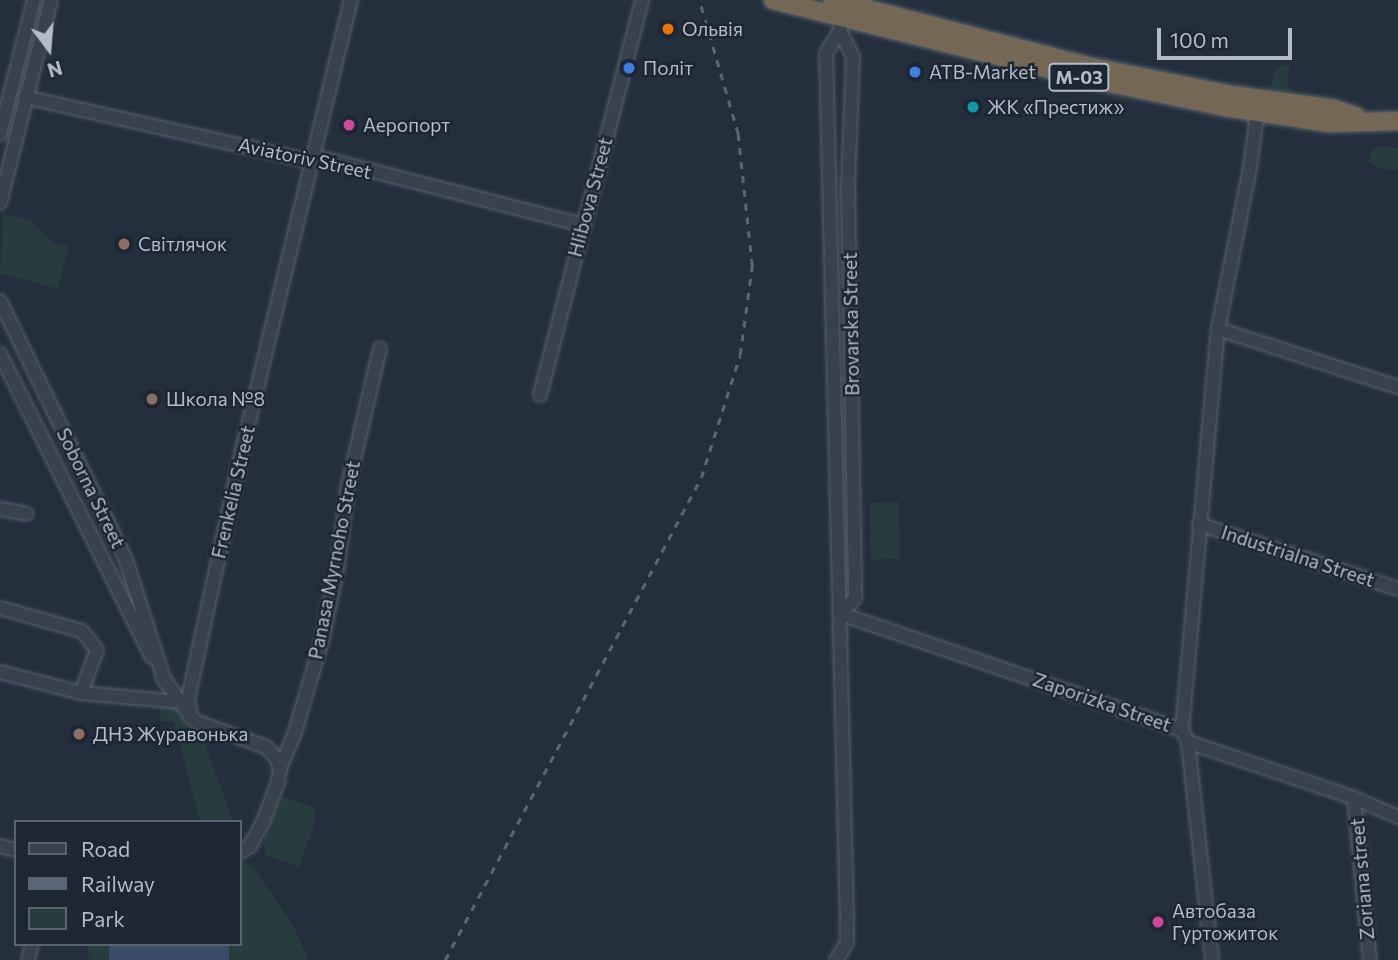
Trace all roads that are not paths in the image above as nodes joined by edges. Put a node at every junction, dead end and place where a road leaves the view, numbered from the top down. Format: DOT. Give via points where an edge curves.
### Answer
graph roads {
  1 [pos="34,0"];
  2 [pos="51,0"];
  3 [pos="351,0"];
  4 [pos="642,0"];
  5 [pos="773,0"];
  6 [pos="840,13"];
  7 [pos="6,82"];
  8 [pos="27,92"];
  9 [pos="1257,106"];
  10 [pos="1398,121"];
  11 [pos="0,134"];
  12 [pos="314,156"];
  13 [pos="0,202"];
  14 [pos="583,225"];
  15 [pos="0,301"];
  16 [pos="1218,330"];
  17 [pos="380,349"];
  18 [pos="0,354"];
  19 [pos="1398,387"];
  20 [pos="540,395"];
  21 [pos="0,509"];
  22 [pos="27,514"];
  23 [pos="1199,524"];
  24 [pos="1398,589"];
  25 [pos="0,608"];
  26 [pos="841,614"];
  27 [pos="0,672"];
  28 [pos="165,682"];
  29 [pos="81,694"];
  30 [pos="179,702"];
  31 [pos="191,717"];
  32 [pos="1185,736"];
  33 [pos="280,768"];
  34 [pos="1354,798"];
  35 [pos="1398,817"];
  36 [pos="242,851"];
  37 [pos="836,960"];
  38 [pos="1212,960"];
  39 [pos="1370,960"];
  1 -- 7 [label="street"];
  2 -- 8 [label="street"];
  3 -- 12 [label="street, Frenkelia Street"];
  4 -- 14 [label="street, Hlibova Street"];
  5 -- 6 [label="highway, М-03"];
  6 -- 9 [label="highway, М-03" via="1086,78"];
  6 -- 26 [label="street, Brovarska Street" via="826,53"];
  6 -- 26 [label="street, Brovarska Street" via="853,55 848,187 855,598"];
  7 -- 8 [label="street, Aviatoriv Street"];
  7 -- 11 [label="street"];
  8 -- 12 [label="street, Aviatoriv Street" via="304,160"];
  8 -- 13 [label="street"];
  9 -- 10 [label="highway, М-03" via="1329,123"];
  9 -- 16 [label="street" via="1250,169"];
  12 -- 14 [label="street, Aviatoriv Street"];
  12 -- 31 [label="street, Frenkelia Street" via="238,467 191,682"];
  14 -- 20 [label="street, Hlibova Street"];
  15 -- 28 [label="street, Soborna Street" via="125,556"];
  16 -- 19 [label="street"];
  16 -- 23 [label="street"];
  17 -- 33 [label="street, Panasa Myrnoho Street" via="348,485 322,640"];
  18 -- 28 [label="street, Soborna Street"];
  21 -- 22 [label="street"];
  23 -- 24 [label="street, Industrialna Street"];
  23 -- 32 [label="street"];
  25 -- 29 [label="street" via="82,631 97,650"];
  26 -- 32 [label="street, Zaporizka Street"];
  26 -- 37 [label="street, Brovarska Street" via="847,943"];
  27 -- 29 [label="street"];
  28 -- 30 [label="street, Soborna Street"];
  29 -- 30 [label="street"];
  30 -- 31 [label="street, Soborna Street"];
  31 -- 33 [label="street" via="206,727 266,747"];
  32 -- 34 [label="street"];
  32 -- 38 [label="street, Zaporizka Street"];
  33 -- 36 [label="street, Panasa Myrnoho Street" via="259,832"];
  34 -- 35 [label="street"];
  34 -- 39 [label="street, Zoriana street"];
}
